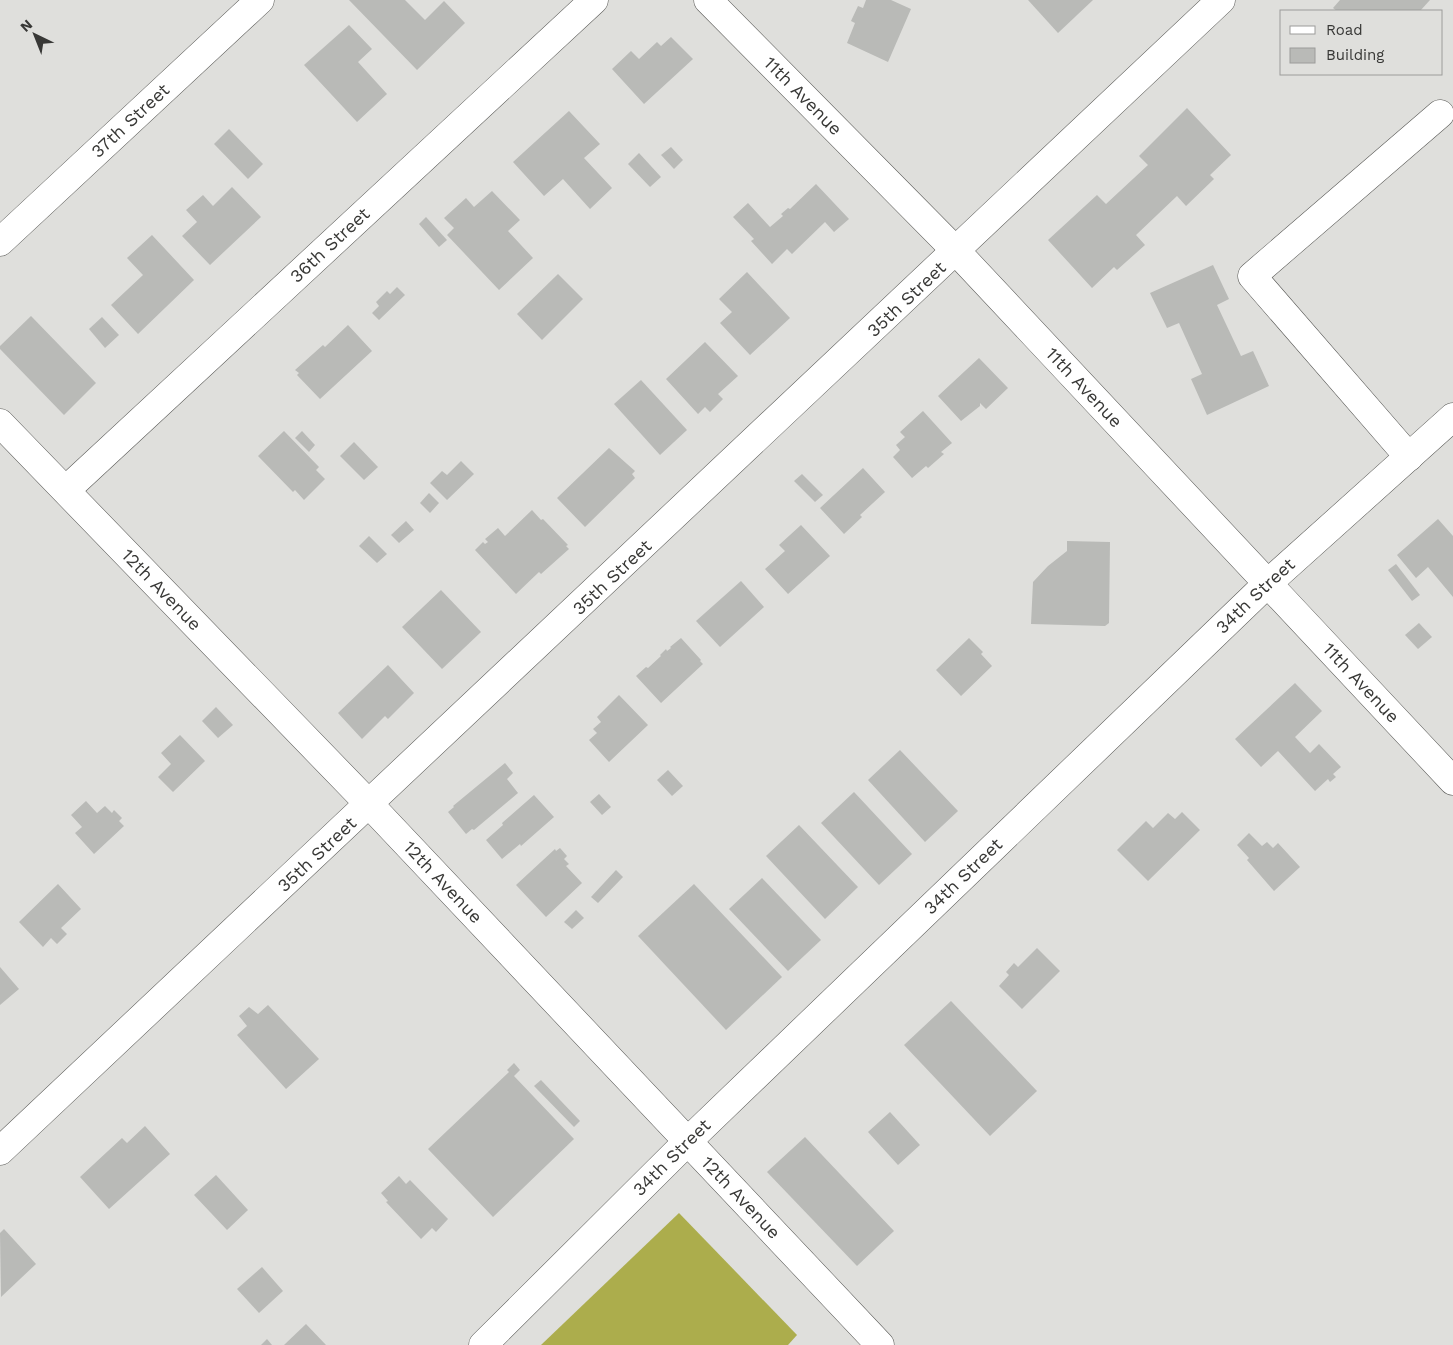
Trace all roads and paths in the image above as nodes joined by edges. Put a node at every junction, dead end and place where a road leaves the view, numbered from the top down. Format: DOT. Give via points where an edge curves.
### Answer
graph roads {
  1 [pos="260,0"];
  2 [pos="594,0"];
  3 [pos="708,0"];
  4 [pos="1207,4"];
  5 [pos="1440,114"];
  6 [pos="0,242"];
  7 [pos="957,252"];
  8 [pos="0,423"];
  9 [pos="1451,423"];
  10 [pos="1409,457"];
  11 [pos="66,490"];
  12 [pos="1267,584"];
  13 [pos="1453,782"];
  14 [pos="370,805"];
  15 [pos="687,1142"];
  16 [pos="0,1151"];
  17 [pos="483,1345"];
  18 [pos="880,1345"];
  1 -- 6 [label="street, 37th Street"];
  2 -- 11 [label="street, 36th Street"];
  3 -- 7 [label="street, 11th Avenue"];
  4 -- 7 [label="street, 35th Street"];
  5 -- 10 [label="street" via="1252,276"];
  7 -- 12 [label="street, 11th Avenue"];
  7 -- 14 [label="street, 35th Street"];
  8 -- 11 [label="street, 12th Avenue"];
  9 -- 10 [label="street, 34th Street"];
  10 -- 12 [label="street, 34th Street"];
  11 -- 14 [label="street, 12th Avenue"];
  12 -- 13 [label="street, 11th Avenue"];
  12 -- 15 [label="street, 34th Street"];
  14 -- 15 [label="street, 12th Avenue"];
  14 -- 16 [label="street, 35th Street"];
  15 -- 17 [label="street, 34th Street"];
  15 -- 18 [label="street, 12th Avenue"];
}
